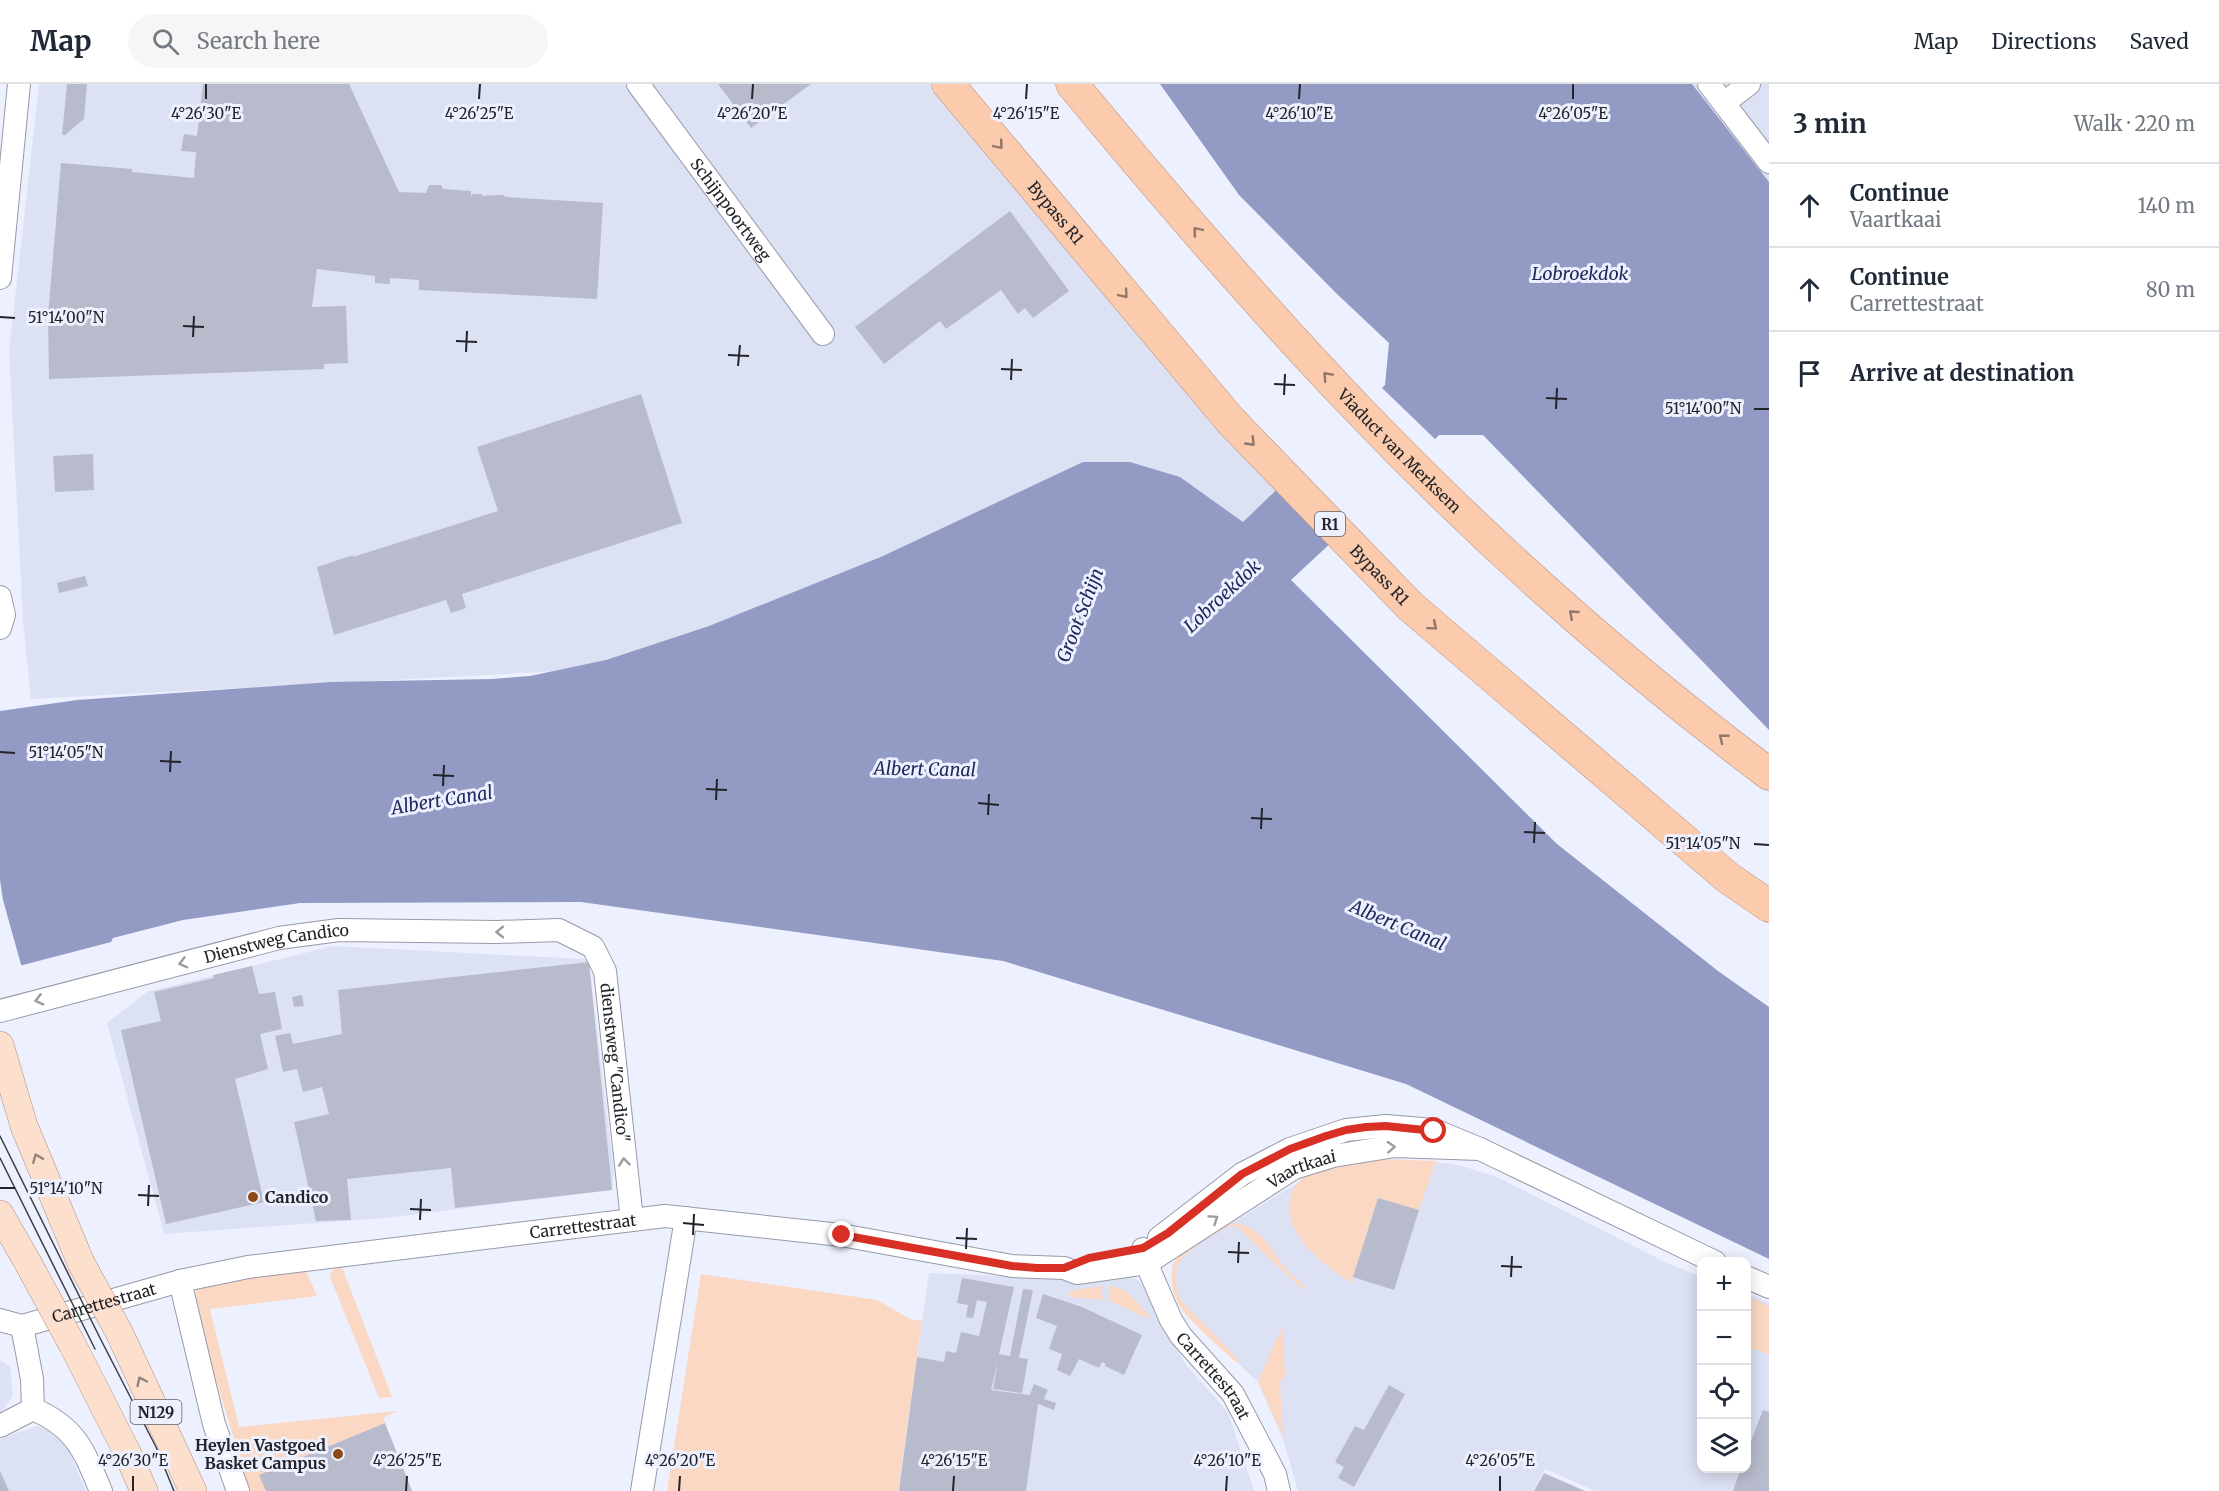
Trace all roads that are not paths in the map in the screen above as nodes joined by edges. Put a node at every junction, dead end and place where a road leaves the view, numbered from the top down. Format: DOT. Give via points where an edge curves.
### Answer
graph roads {
  1 [pos="19,84"];
  2 [pos="638,84"];
  3 [pos="948,84"];
  4 [pos="1072,84"];
  5 [pos="1709,84"];
  6 [pos="1749,84"];
  7 [pos="1724,103"];
  8 [pos="1769,162"];
  9 [pos="0,278"];
  10 [pos="823,334"];
  11 [pos="0,597"];
  12 [pos="0,628"];
  13 [pos="1769,774"];
  14 [pos="1769,906"];
  15 [pos="559,930"];
  16 [pos="0,1011"];
  17 [pos="0,1045"];
  18 [pos="0,1214"];
  19 [pos="686,1218"];
  20 [pos="632,1220"];
  21 [pos="1145,1255"];
  22 [pos="1705,1257"];
  23 [pos="1751,1279"];
  24 [pos="180,1281"];
  25 [pos="1769,1287"];
  26 [pos="11,1323"];
  27 [pos="33,1409"];
  28 [pos="0,1426"];
  29 [pos="102,1491"];
  30 [pos="144,1491"];
  31 [pos="193,1491"];
  32 [pos="238,1491"];
  33 [pos="642,1491"];
  34 [pos="1279,1491"];
  1 -- 9 [label="street"];
  2 -- 10 [label="street, Schijnpoortweg"];
  3 -- 14 [label="highway, Bypass R1 / R1, one-way" via="1230,420 1410,606 1727,877"];
  13 -- 4 [label="highway, Viaduct van Merksem, one-way" via="1572,613 1392,444 1213,250"];
  5 -- 7 [label="street"];
  6 -- 7 [label="street"];
  7 -- 8 [label="street"];
  11 -- 12 [label="street" via="4,615"];
  15 -- 16 [label="street, Dienstweg Candico, one-way" via="339,930 279,938"];
  20 -- 15 [label="street, dienstweg \"Candico\", one-way" via="604,971 593,947"];
  31 -- 17 [label="main road, N129, one-way, bridge" via="119,1332 81,1263 24,1126"];
  18 -- 30 [label="main road, N129, bridge" via="72,1344"];
  19 -- 20 [label="street, Carrettestraat"];
  19 -- 21 [label="street, Carrettestraat" via="842,1235 1012,1266 1064,1268 1077,1273"];
  19 -- 33 [label="street"];
  20 -- 24 [label="street, Carrettestraat" via="258,1265"];
  21 -- 22 [label="street, Vaartkaai" via="1294,1168 1333,1156 1395,1146 1480,1149"];
  21 -- 34 [label="street, Carrettestraat" via="1171,1320 1233,1394 1275,1474"];
  23 -- 25 [label="street"];
  24 -- 26 [label="street, Carrettestraat"];
  24 -- 32 [label="street" via="214,1424"];
  26 -- 27 [label="street" via="32,1379"];
  27 -- 28 [label="street"];
  27 -- 29 [label="street" via="50,1416 72,1434"];
}
